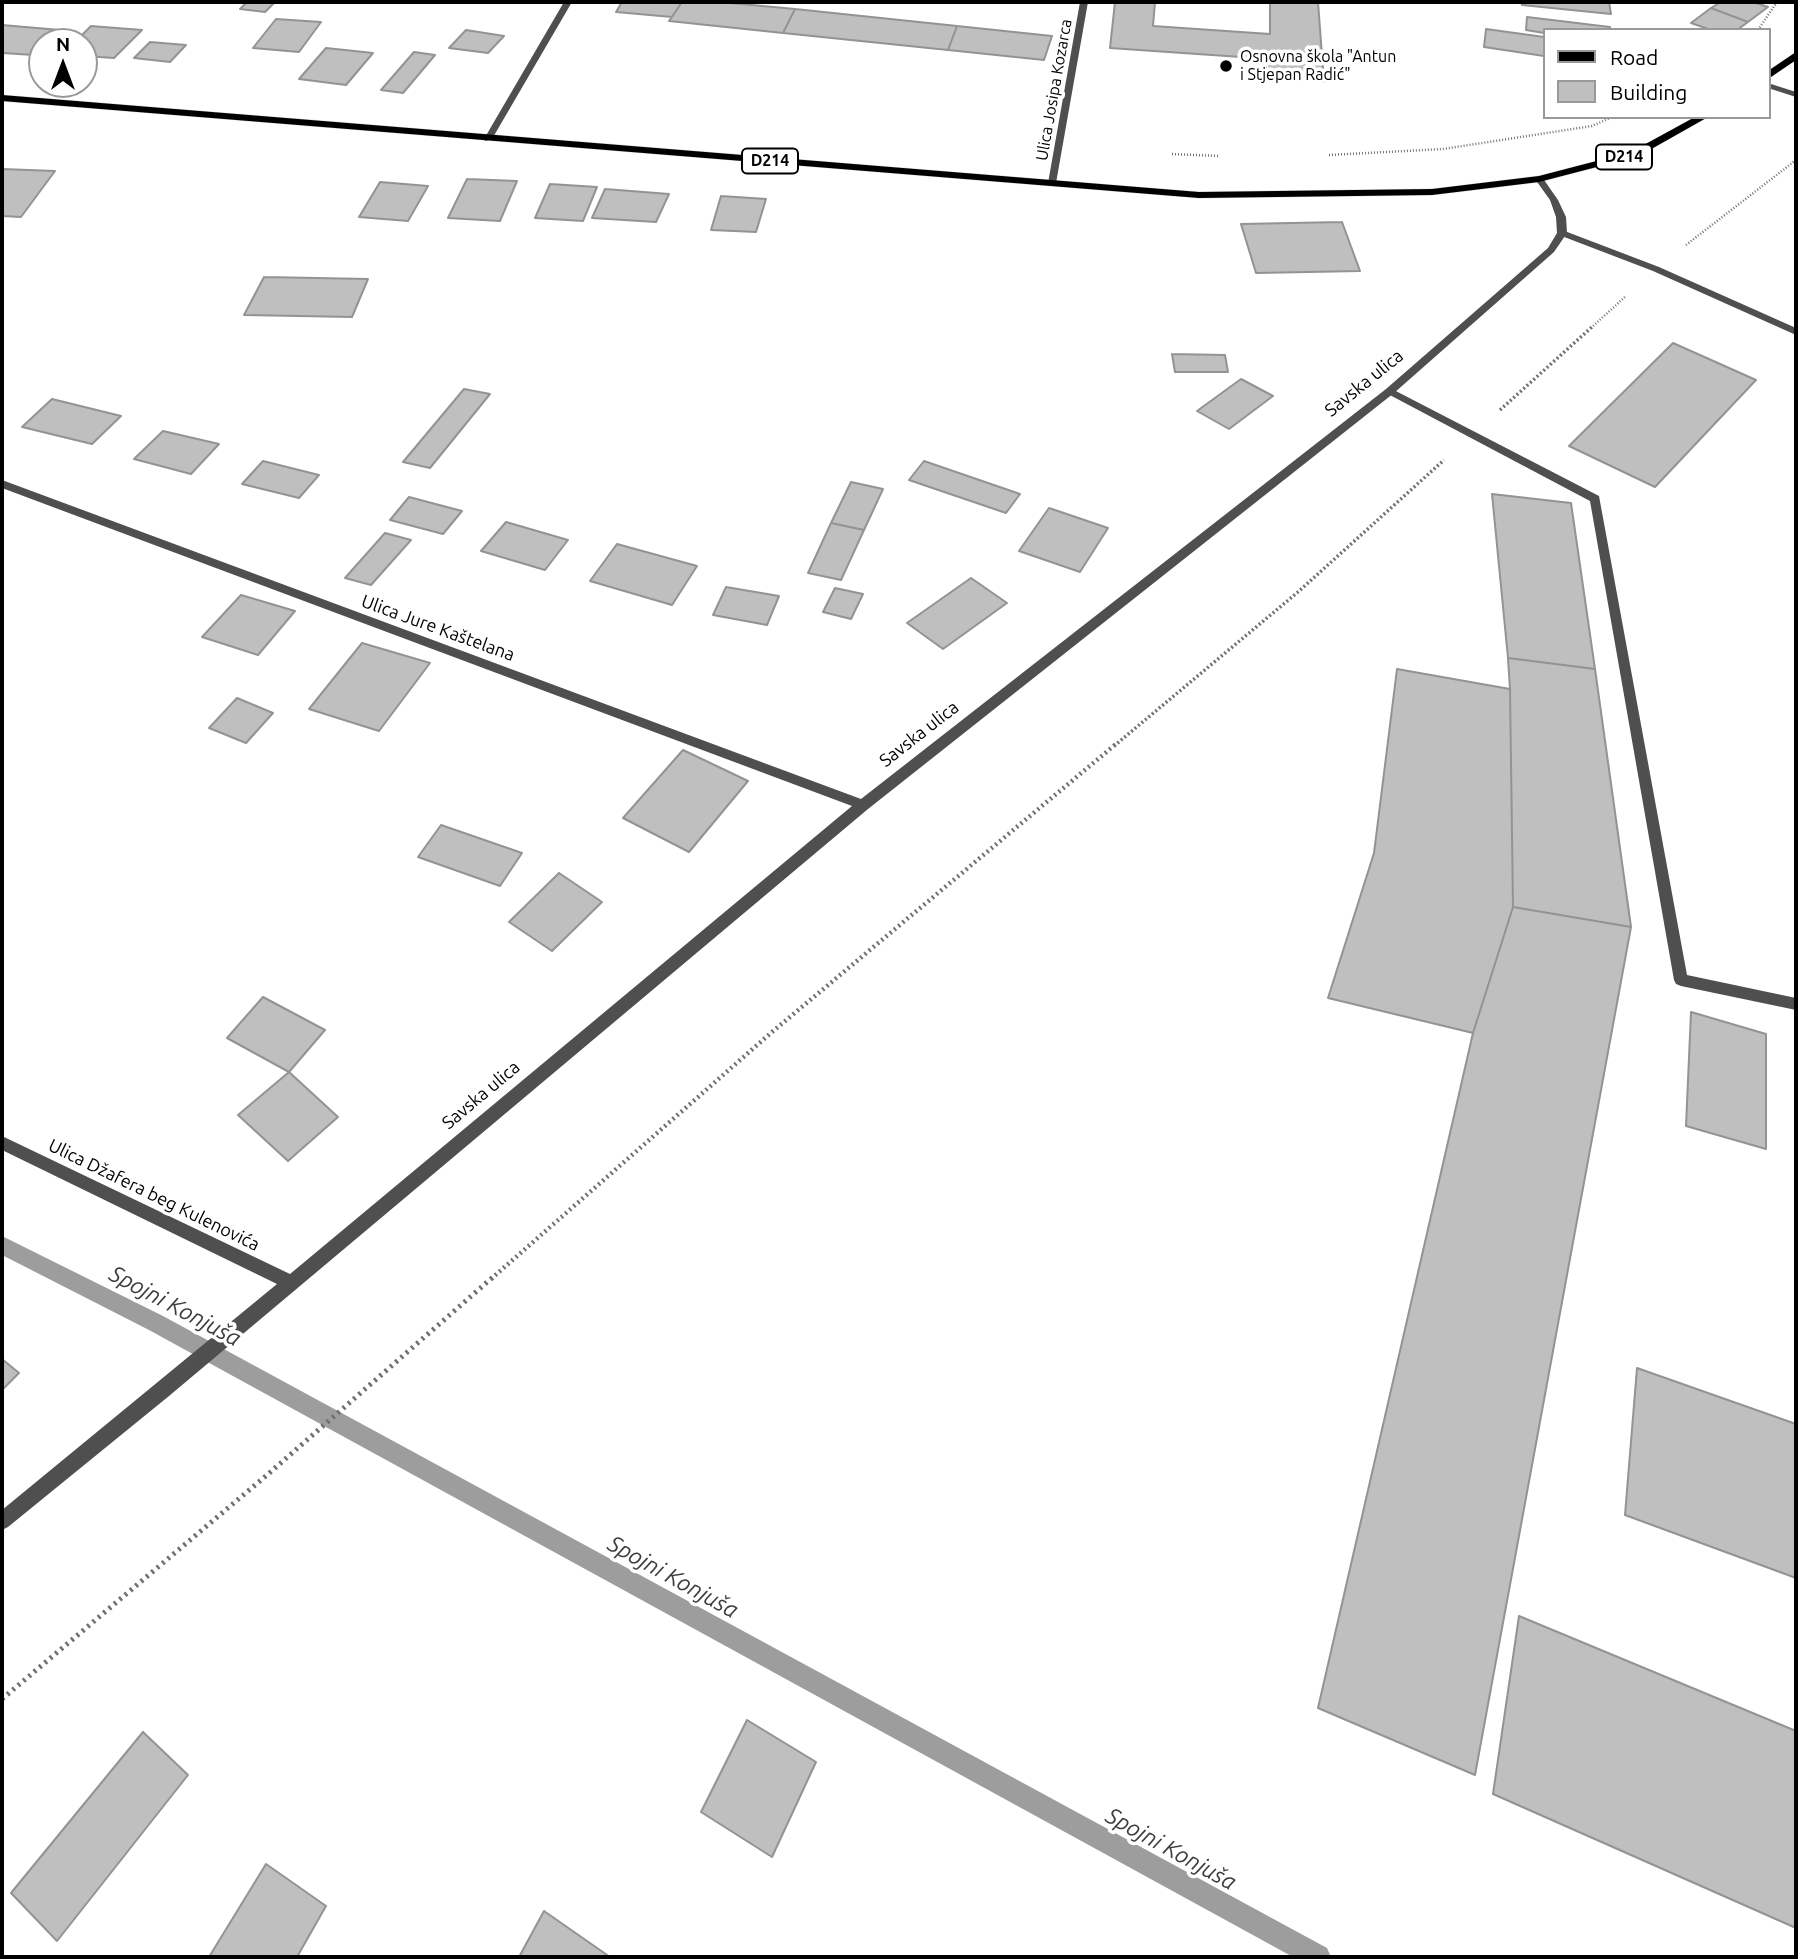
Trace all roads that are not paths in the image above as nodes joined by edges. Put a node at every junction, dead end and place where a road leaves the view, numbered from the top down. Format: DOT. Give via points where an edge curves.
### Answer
graph roads {
  1 [pos="568,2"];
  2 [pos="1084,2"];
  3 [pos="1796,55"];
  4 [pos="1770,74"];
  5 [pos="1770,86"];
  6 [pos="1796,95"];
  7 [pos="2,98"];
  8 [pos="1699,119"];
  9 [pos="488,139"];
  10 [pos="1539,179"];
  11 [pos="1052,183"];
  12 [pos="1562,233"];
  13 [pos="1796,332"];
  14 [pos="1390,391"];
  15 [pos="2,484"];
  16 [pos="863,805"];
  17 [pos="1796,1004"];
  18 [pos="2,1143"];
  19 [pos="289,1282"];
  20 [pos="2,1521"];
  1 -- 9 [label="street"];
  2 -- 11 [label="street, Ulica Josipa Kozarca"];
  3 -- 4 [label="main road"];
  5 -- 6 [label="street"];
  7 -- 9 [label="main road, D214"];
  8 -- 10 [label="main road, D214" via="1635,154"];
  9 -- 11 [label="main road, D214"];
  10 -- 11 [label="main road, D214" via="1433,192 1213,195"];
  10 -- 12 [label="street" via="1555,200"];
  12 -- 13 [label="street"];
  12 -- 14 [label="street, Savska ulica" via="1551,250"];
  14 -- 16 [label="street, Savska ulica"];
  14 -- 17 [label="street" via="1595,499 1682,980"];
  15 -- 16 [label="street, Ulica Jure Kaštelana"];
  16 -- 19 [label="street, Savska ulica"];
  18 -- 19 [label="street, Ulica Džafera beg Kulenovića"];
  19 -- 20 [label="street, Savska ulica"];
}
